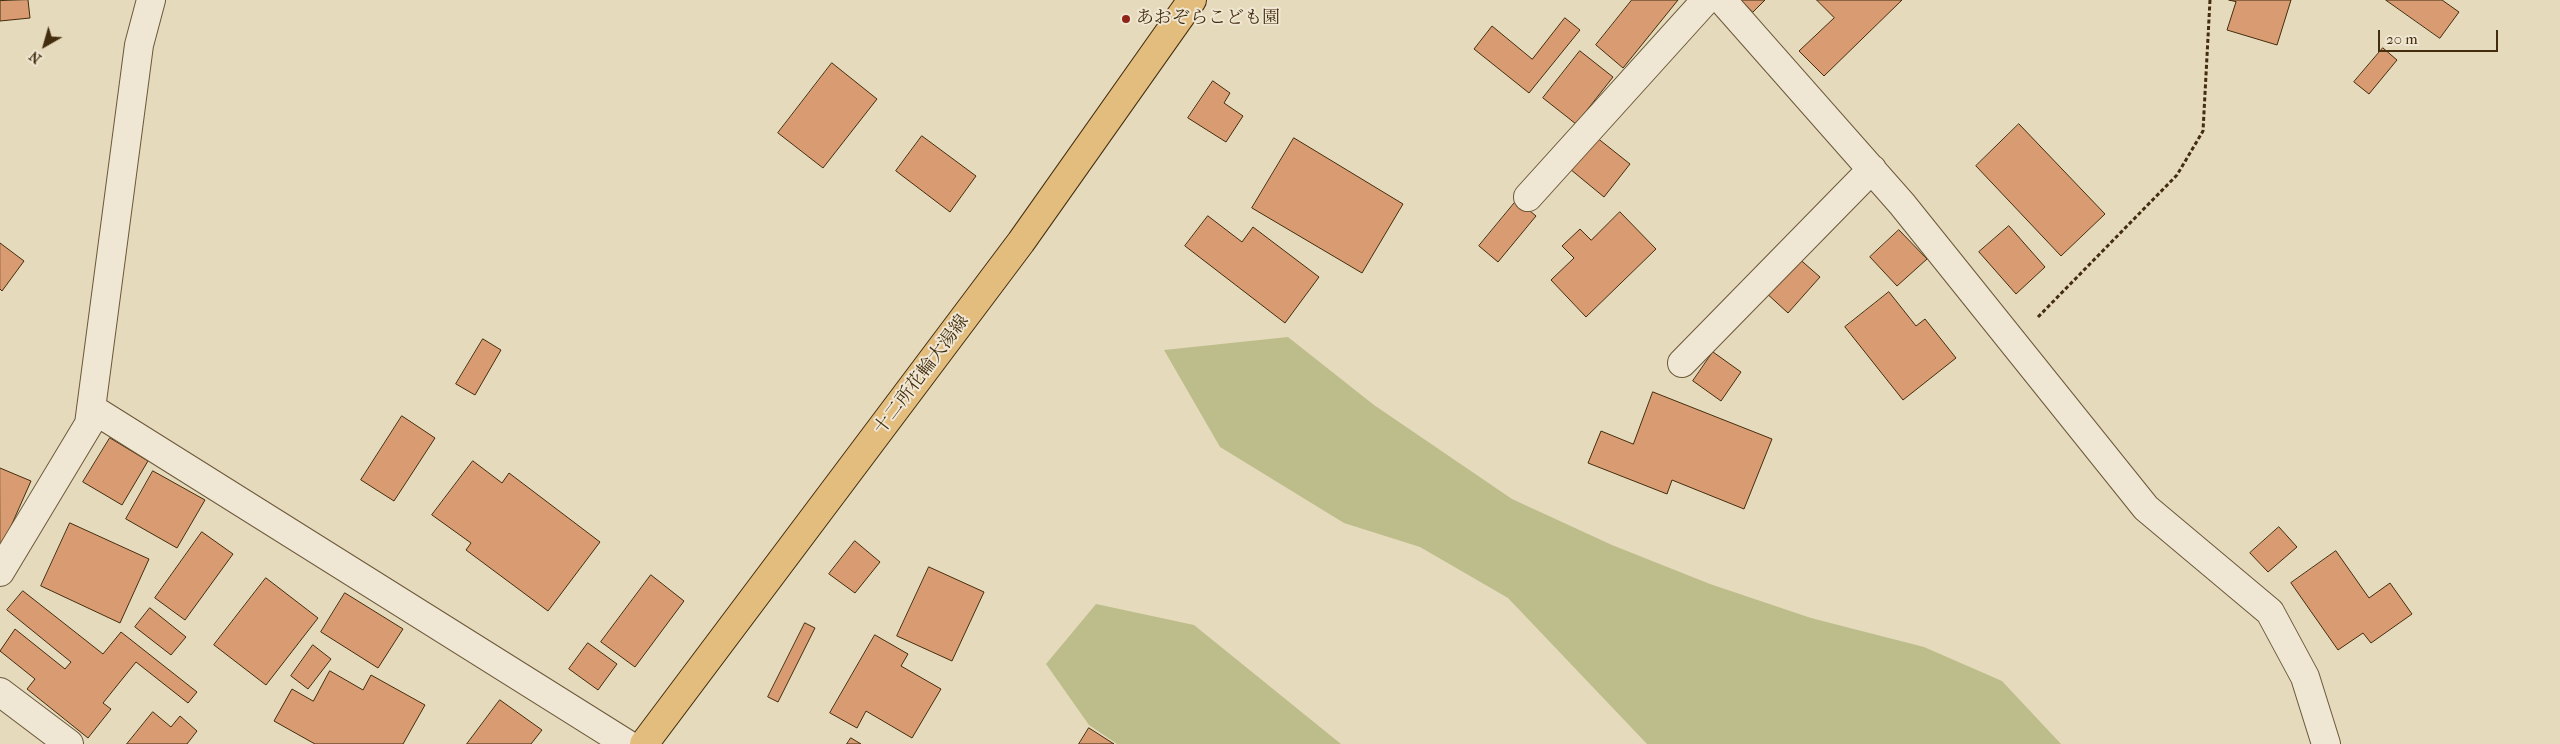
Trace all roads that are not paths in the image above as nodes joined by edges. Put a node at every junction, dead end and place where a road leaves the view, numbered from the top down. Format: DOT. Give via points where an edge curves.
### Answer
graph roads {
  1 [pos="151,0"];
  2 [pos="1192,0"];
  3 [pos="1706,0"];
  4 [pos="1722,0"];
  5 [pos="1872,169"];
  6 [pos="1528,197"];
  7 [pos="1682,363"];
  8 [pos="91,408"];
  9 [pos="0,572"];
  10 [pos="0,692"];
  11 [pos="69,744"];
  12 [pos="627,744"];
  13 [pos="644,744"];
  14 [pos="2326,744"];
  1 -- 8 [label="street" via="139,44"];
  2 -- 13 [label="main road, 十二所花輪大湯線" via="1021,242"];
  3 -- 6 [label="street"];
  4 -- 5 [label="street"];
  5 -- 7 [label="street"];
  5 -- 14 [label="street" via="2146,508 2270,612 2305,677"];
  8 -- 9 [label="street" via="89,424"];
  8 -- 12 [label="street"];
  10 -- 11 [label="street"];
}
